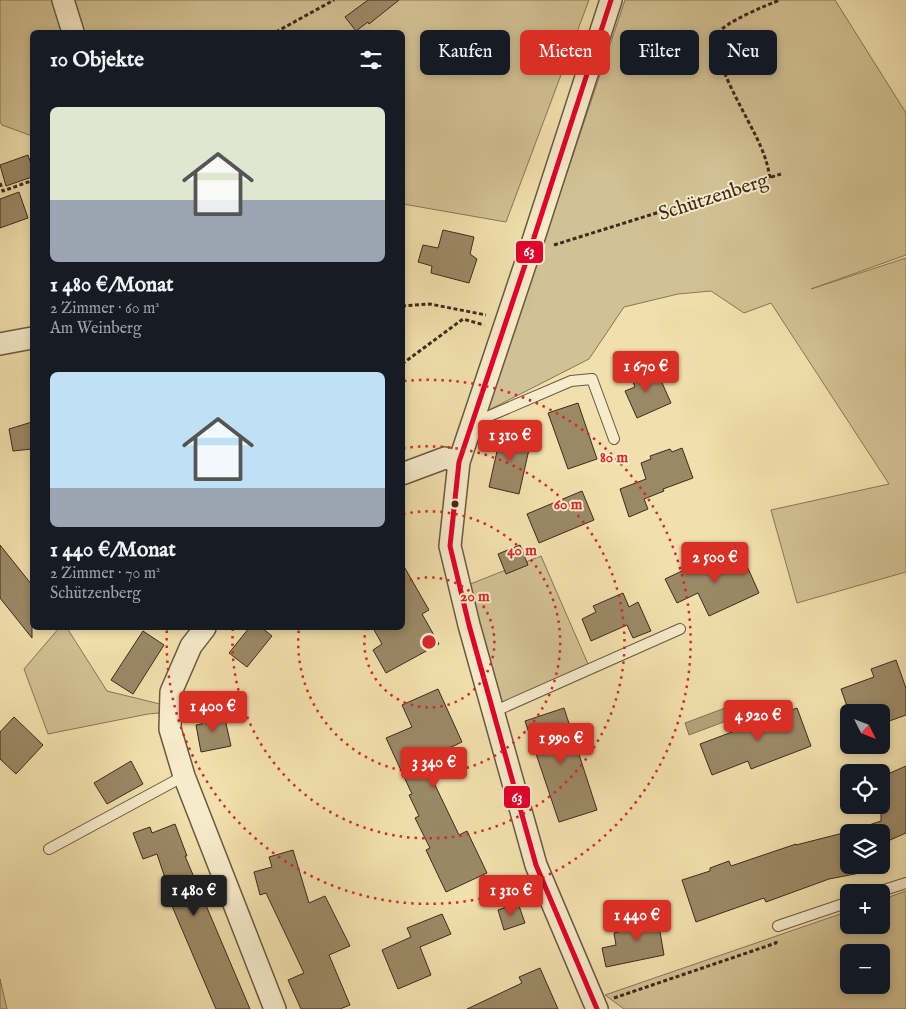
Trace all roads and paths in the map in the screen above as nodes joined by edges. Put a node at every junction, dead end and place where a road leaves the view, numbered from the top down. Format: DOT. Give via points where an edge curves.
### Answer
graph roads {
  1 [pos="63,0"];
  2 [pos="334,0"];
  3 [pos="611,0"];
  4 [pos="780,0"];
  5 [pos="72,30"];
  6 [pos="280,30"];
  7 [pos="781,174"];
  8 [pos="770,178"];
  9 [pos="30,181"];
  10 [pos="0,183"];
  11 [pos="529,253"];
  12 [pos="405,306"];
  13 [pos="505,324"];
  14 [pos="30,338"];
  15 [pos="0,344"];
  16 [pos="405,362"];
  17 [pos="472,424"];
  18 [pos="614,439"];
  19 [pos="459,462"];
  20 [pos="405,473"];
  21 [pos="680,629"];
  22 [pos="203,630"];
  23 [pos="493,712"];
  24 [pos="184,776"];
  25 [pos="49,850"];
  26 [pos="906,883"];
  27 [pos="890,888"];
  28 [pos="840,905"];
  29 [pos="778,926"];
  30 [pos="596,1007"];
  31 [pos="275,1009"];
  1 -- 5 [label="street"];
  2 -- 6 [label="path"];
  3 -- 11 [label="street"];
  4 -- 8 [label="path" via="724,27 718,33 715,45 760,143"];
  7 -- 8 [label="path, Schützenberg"];
  8 -- 11 [label="path, Schützenberg"];
  9 -- 10 [label="path" via="3,191"];
  11 -- 13 [label="street"];
  12 -- 13 [label="path" via="430,304"];
  13 -- 16 [label="path" via="463,319"];
  13 -- 17 [label="street"];
  14 -- 15 [label="street"];
  17 -- 18 [label="lane" via="571,381 592,379"];
  17 -- 19 [label="street"];
  19 -- 20 [label="street" via="445,458"];
  19 -- 23 [label="street" via="450,546"];
  21 -- 23 [label="lane"];
  22 -- 24 [label="street" via="191,646 171,692 170,729"];
  23 -- 30 [label="street" via="536,865"];
  24 -- 25 [label="lane"];
  24 -- 31 [label="street"];
  26 -- 27 [label="lane"];
  28 -- 29 [label="lane"];
  29 -- 30 [label="path" via="776,943"];
}
